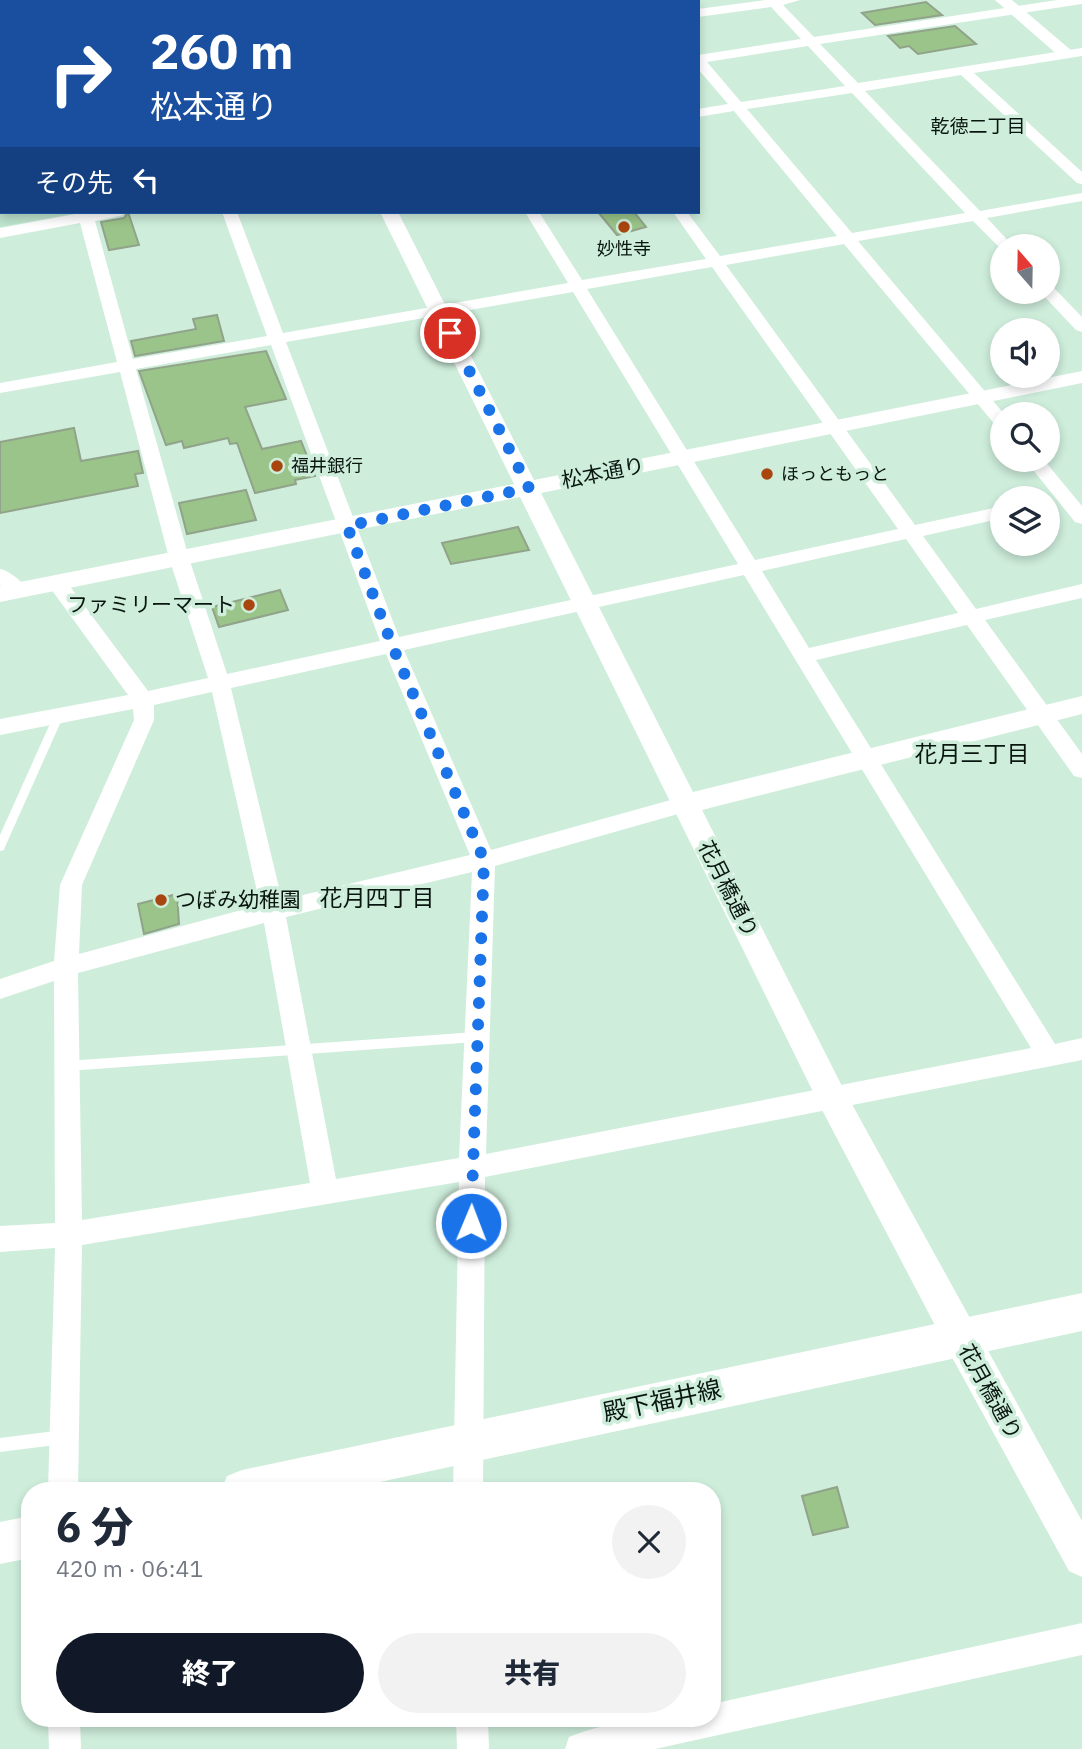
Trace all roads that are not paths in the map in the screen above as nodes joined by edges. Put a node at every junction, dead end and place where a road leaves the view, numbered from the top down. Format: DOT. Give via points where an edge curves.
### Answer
graph roads {
  1 [pos="794,0"];
  2 [pos="773,1"];
  3 [pos="1082,1"];
  4 [pos="1010,5"];
  5 [pos="700,13"];
  6 [pos="810,42"];
  7 [pos="1074,53"];
  8 [pos="700,60"];
  9 [pos="700,62"];
  10 [pos="1082,68"];
  11 [pos="965,72"];
  12 [pos="855,89"];
  13 [pos="736,107"];
  14 [pos="700,113"];
  15 [pos="1082,180"];
  16 [pos="1082,197"];
  17 [pos="105,214"];
  18 [pos="230,214"];
  19 [pos="390,214"];
  20 [pos="533,214"];
  21 [pos="681,214"];
  22 [pos="976,215"];
  23 [pos="86,217"];
  24 [pos="0,233"];
  25 [pos="994,234"];
  26 [pos="849,240"];
  27 [pos="716,261"];
  28 [pos="578,286"];
  29 [pos="1060,304"];
  30 [pos="439,311"];
  31 [pos="1082,327"];
  32 [pos="279,339"];
  33 [pos="124,365"];
  34 [pos="1082,377"];
  35 [pos="0,388"];
  36 [pos="981,397"];
  37 [pos="990,408"];
  38 [pos="836,426"];
  39 [pos="684,457"];
  40 [pos="1044,472"];
  41 [pos="529,488"];
  42 [pos="1065,499"];
  43 [pos="990,515"];
  44 [pos="1082,518"];
  45 [pos="347,526"];
  46 [pos="912,532"];
  47 [pos="180,558"];
  48 [pos="750,567"];
  49 [pos="56,582"];
  50 [pos="6,586"];
  51 [pos="1082,591"];
  52 [pos="586,603"];
  53 [pos="972,617"];
  54 [pos="392,645"];
  55 [pos="803,656"];
  56 [pos="220,683"];
  57 [pos="143,700"];
  58 [pos="1082,705"];
  59 [pos="1042,715"];
  60 [pos="58,717"];
  61 [pos="0,727"];
  62 [pos="864,758"];
  63 [pos="1082,771"];
  64 [pos="685,804"];
  65 [pos="0,847"];
  66 [pos="484,860"];
  67 [pos="273,911"];
  68 [pos="66,966"];
  69 [pos="0,989"];
  70 [pos="477,1037"];
  71 [pos="299,1049"];
  72 [pos="1082,1049"];
  73 [pos="1049,1055"];
  74 [pos="67,1066"];
  75 [pos="832,1098"];
  76 [pos="472,1168"];
  77 [pos="325,1190"];
  78 [pos="69,1235"];
  79 [pos="0,1239"];
  80 [pos="1082,1311"];
  81 [pos="960,1338"];
  82 [pos="64,1437"];
  83 [pos="467,1442"];
  84 [pos="0,1445"];
  85 [pos="63,1482"];
  86 [pos="283,1482"];
  87 [pos="468,1482"];
  88 [pos="21,1539"];
  89 [pos="0,1543"];
  90 [pos="1082,1558"];
  91 [pos="1082,1639"];
  92 [pos="721,1718"];
  93 [pos="64,1727"];
  94 [pos="472,1727"];
  95 [pos="681,1727"];
  96 [pos="65,1749"];
  97 [pos="473,1749"];
  98 [pos="581,1749"];
  1 -- 2 [label="street"];
  2 -- 5 [label="street"];
  2 -- 6 [label="street"];
  3 -- 4 [label="street"];
  4 -- 6 [label="street"];
  4 -- 7 [label="street"];
  6 -- 8 [label="street"];
  6 -- 12 [label="street"];
  7 -- 10 [label="street"];
  7 -- 11 [label="street"];
  9 -- 13 [label="street"];
  11 -- 12 [label="street"];
  11 -- 15 [label="street"];
  12 -- 13 [label="street"];
  12 -- 22 [label="street"];
  13 -- 14 [label="street"];
  13 -- 26 [label="street"];
  16 -- 22 [label="street"];
  17 -- 23 [label="street"];
  18 -- 32 [label="street"];
  19 -- 30 [label="street, 花月橋通り"];
  20 -- 28 [label="street"];
  21 -- 27 [label="street"];
  22 -- 25 [label="street"];
  22 -- 26 [label="street"];
  23 -- 24 [label="street"];
  23 -- 33 [label="street"];
  26 -- 27 [label="street"];
  26 -- 36 [label="street"];
  27 -- 28 [label="street"];
  27 -- 38 [label="street"];
  28 -- 30 [label="street"];
  28 -- 39 [label="street"];
  29 -- 31 [label="street"];
  30 -- 32 [label="street"];
  30 -- 41 [label="street, 花月橋通り"];
  32 -- 33 [label="street"];
  32 -- 45 [label="street"];
  33 -- 35 [label="street"];
  33 -- 47 [label="street"];
  34 -- 36 [label="street, 松本通り"];
  36 -- 37 [label="street"];
  36 -- 38 [label="street, 松本通り"];
  38 -- 39 [label="street, 松本通り"];
  38 -- 46 [label="street"];
  39 -- 41 [label="street, 松本通り"];
  39 -- 48 [label="street"];
  40 -- 42 [label="street"];
  41 -- 45 [label="street, 松本通り"];
  41 -- 52 [label="street, 花月橋通り"];
  42 -- 44 [label="street"];
  43 -- 46 [label="street"];
  45 -- 47 [label="street, 松本通り"];
  45 -- 54 [label="street"];
  46 -- 48 [label="street"];
  46 -- 53 [label="street"];
  47 -- 49 [label="street, 松本通り"];
  47 -- 56 [label="street"];
  48 -- 52 [label="street"];
  48 -- 55 [label="street"];
  49 -- 50 [label="street, 松本通り"];
  49 -- 57 [label="street"];
  51 -- 53 [label="street"];
  52 -- 54 [label="street"];
  52 -- 64 [label="street, 花月橋通り"];
  53 -- 55 [label="street"];
  53 -- 59 [label="street"];
  54 -- 56 [label="street"];
  54 -- 66 [label="street"];
  55 -- 62 [label="street"];
  56 -- 57 [label="street"];
  56 -- 67 [label="street"];
  57 -- 60 [label="street"];
  57 -- 68 [label="street" via="144,720 71,885"];
  58 -- 59 [label="street"];
  59 -- 62 [label="street"];
  59 -- 63 [label="street"];
  60 -- 61 [label="street"];
  60 -- 65 [label="lane"];
  62 -- 64 [label="street"];
  62 -- 73 [label="street"];
  64 -- 66 [label="street"];
  64 -- 75 [label="street, 花月橋通り"];
  66 -- 67 [label="street"];
  66 -- 70 [label="street"];
  67 -- 68 [label="street"];
  67 -- 71 [label="street"];
  68 -- 69 [label="street"];
  68 -- 74 [label="street"];
  70 -- 71 [label="lane"];
  70 -- 76 [label="street"];
  71 -- 74 [label="lane"];
  71 -- 77 [label="street"];
  72 -- 73 [label="street"];
  73 -- 75 [label="street"];
  74 -- 78 [label="street"];
  75 -- 76 [label="street"];
  75 -- 81 [label="street, 花月橋通り"];
  76 -- 77 [label="street"];
  76 -- 83 [label="street"];
  77 -- 78 [label="street"];
  78 -- 79 [label="street"];
  78 -- 82 [label="street"];
  80 -- 81 [label="main road, 殿下福井線"];
  81 -- 83 [label="main road, 殿下福井線"];
  81 -- 90 [label="street, 花月橋通り"];
  82 -- 84 [label="lane"];
  82 -- 85 [label="street"];
  83 -- 86 [label="main road, 殿下福井線"];
  83 -- 87 [label="street"];
  88 -- 89 [label="main road"];
  91 -- 92 [label="street"];
  93 -- 96 [label="street"];
  94 -- 97 [label="street"];
  95 -- 98 [label="street"];
}
